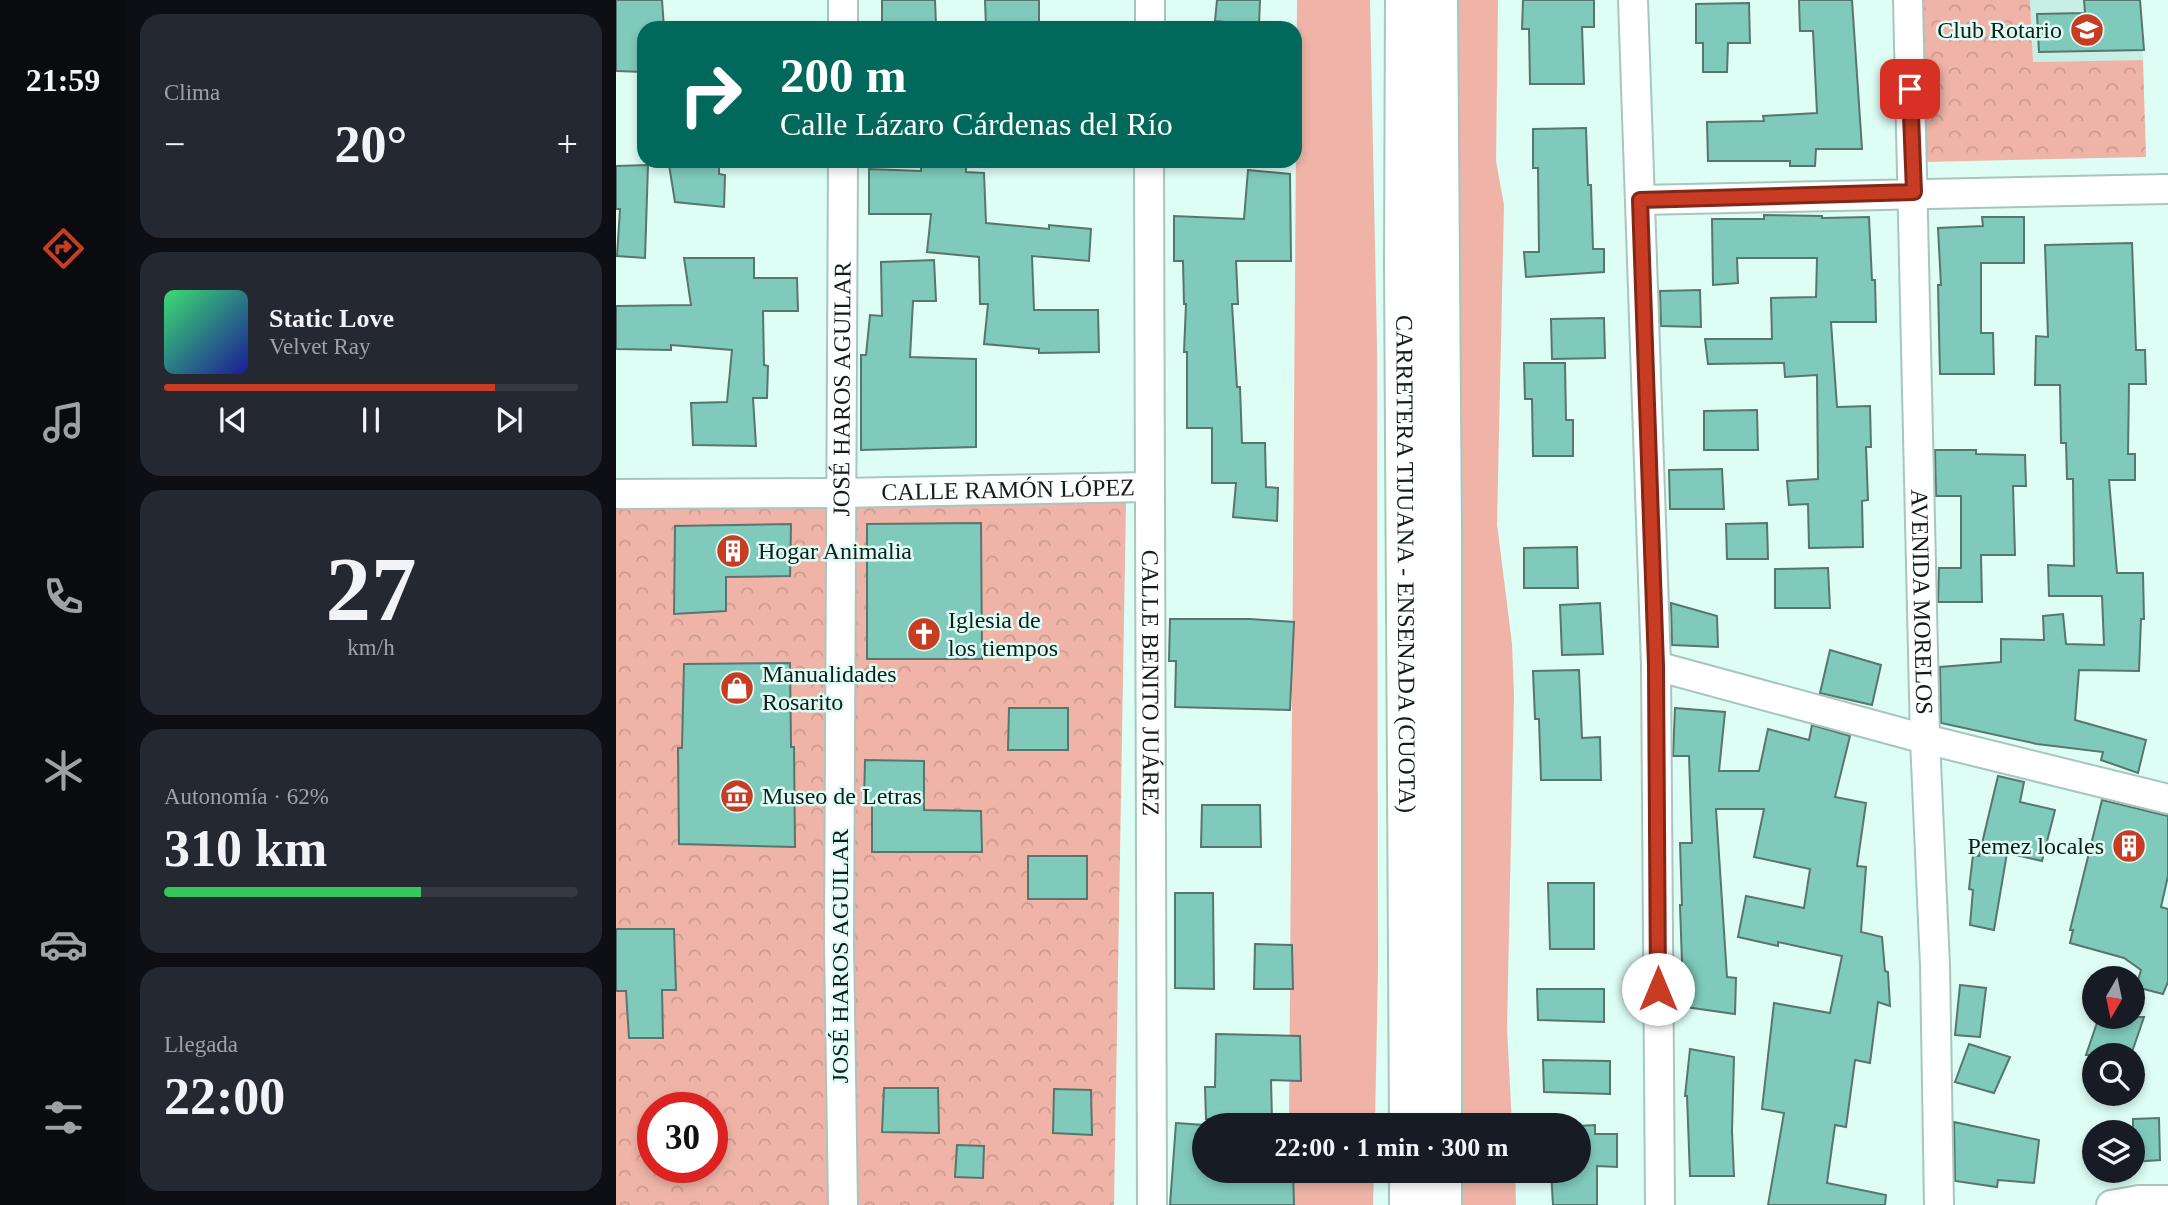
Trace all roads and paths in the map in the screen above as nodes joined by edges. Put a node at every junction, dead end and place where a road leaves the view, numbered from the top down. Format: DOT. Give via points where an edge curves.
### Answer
graph roads {
  1 [pos="843,0"];
  2 [pos="1150,0"];
  3 [pos="1405,0"];
  4 [pos="1438,0"];
  5 [pos="1633,0"];
  6 [pos="1908,0"];
  7 [pos="844,21"];
  8 [pos="1150,21"];
  9 [pos="843,168"];
  10 [pos="1149,168"];
  11 [pos="2168,189"];
  12 [pos="1914,192"];
  13 [pos="1640,200"];
  14 [pos="1149,487"];
  15 [pos="840,493"];
  16 [pos="616,494"];
  17 [pos="1656,666"];
  18 [pos="1925,739"];
  19 [pos="2168,799"];
  20 [pos="1409,1113"];
  21 [pos="1442,1113"];
  22 [pos="1409,1183"];
  23 [pos="1442,1183"];
  24 [pos="2168,1200"];
  25 [pos="2114,1204"];
  26 [pos="843,1205"];
  27 [pos="1152,1205"];
  28 [pos="1409,1205"];
  29 [pos="1442,1205"];
  30 [pos="1660,1205"];
  31 [pos="1939,1205"];
  1 -- 7 [label="street"];
  2 -- 8 [label="street"];
  3 -- 20 [label="highway, CARRETERA TIJUANA - ENSENADA (CUOTA)"];
  4 -- 21 [label="highway, CARRETERA TIJUANA - ENSENADA (CUOTA)"];
  5 -- 13 [label="street"];
  6 -- 12 [label="street, AVENIDA MORELOS"];
  9 -- 15 [label="street, JOSÉ HAROS AGUILAR"];
  10 -- 14 [label="street, CALLE BENITO JUÁREZ"];
  11 -- 12 [label="street"];
  12 -- 13 [label="street"];
  12 -- 18 [label="street, AVENIDA MORELOS"];
  13 -- 17 [label="street"];
  14 -- 15 [label="street, CALLE RAMÓN LÓPEZ"];
  14 -- 27 [label="street, CALLE BENITO JUÁREZ"];
  15 -- 16 [label="street, CALLE RAMÓN LÓPEZ"];
  15 -- 26 [label="street, JOSÉ HAROS AGUILAR"];
  17 -- 18 [label="street"];
  17 -- 30 [label="street"];
  18 -- 19 [label="street"];
  18 -- 31 [label="street, AVENIDA MORELOS"];
  22 -- 28 [label="highway"];
  23 -- 29 [label="highway"];
  24 -- 25 [label="street"];
}
